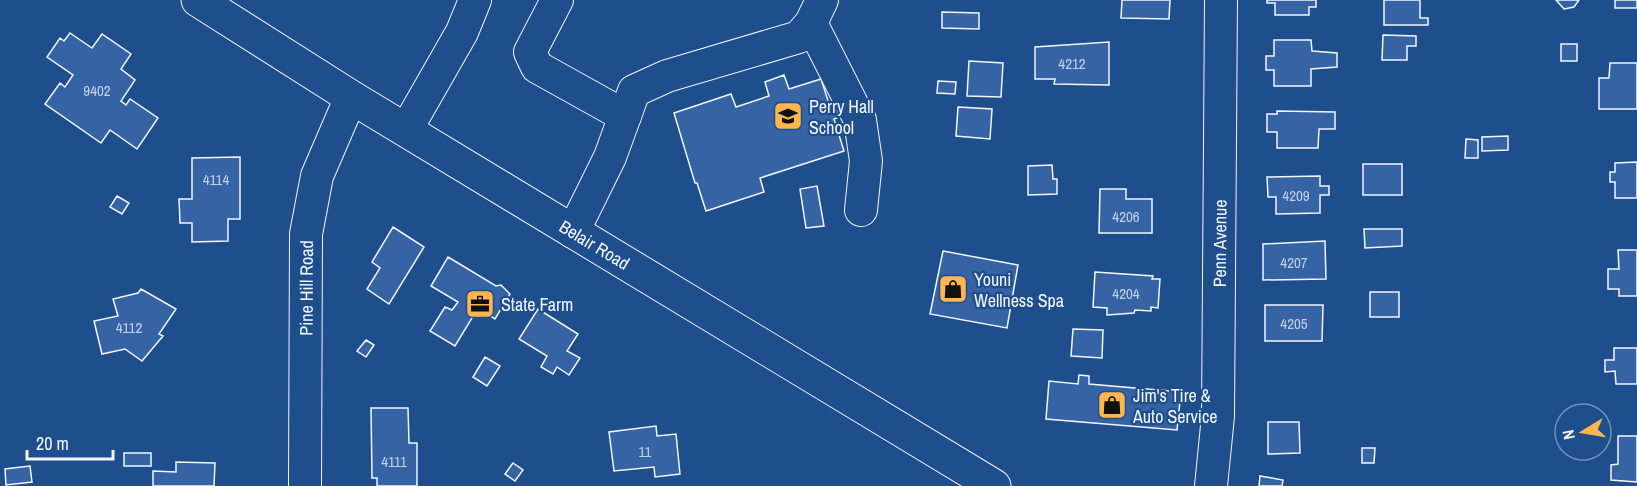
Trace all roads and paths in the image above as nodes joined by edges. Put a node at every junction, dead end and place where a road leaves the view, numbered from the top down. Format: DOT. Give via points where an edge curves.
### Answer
graph roads {
  1 [pos="198,0"];
  2 [pos="475,0"];
  3 [pos="557,0"];
  4 [pos="1221,0"];
  5 [pos="816,11"];
  6 [pos="351,97"];
  7 [pos="625,117"];
  8 [pos="406,130"];
  9 [pos="861,210"];
  10 [pos="573,232"];
  11 [pos="305,486"];
  12 [pos="994,486"];
  13 [pos="1211,486"];
  1 -- 6 [label="highway, Belair Road"];
  2 -- 8 [label="street" via="462,32"];
  3 -- 7 [label="street" via="531,52 537,67"];
  4 -- 13 [label="street, Penn Avenue" via="1218,416"];
  5 -- 7 [label="street" via="799,37 667,76 634,91"];
  5 -- 9 [label="street" via="860,120 866,161"];
  6 -- 8 [label="highway, Belair Road"];
  6 -- 11 [label="street, Pine Hill Road" via="317,176 306,234"];
  7 -- 10 [label="street"];
  8 -- 10 [label="highway, Belair Road"];
  10 -- 12 [label="highway, Belair Road"];
}
